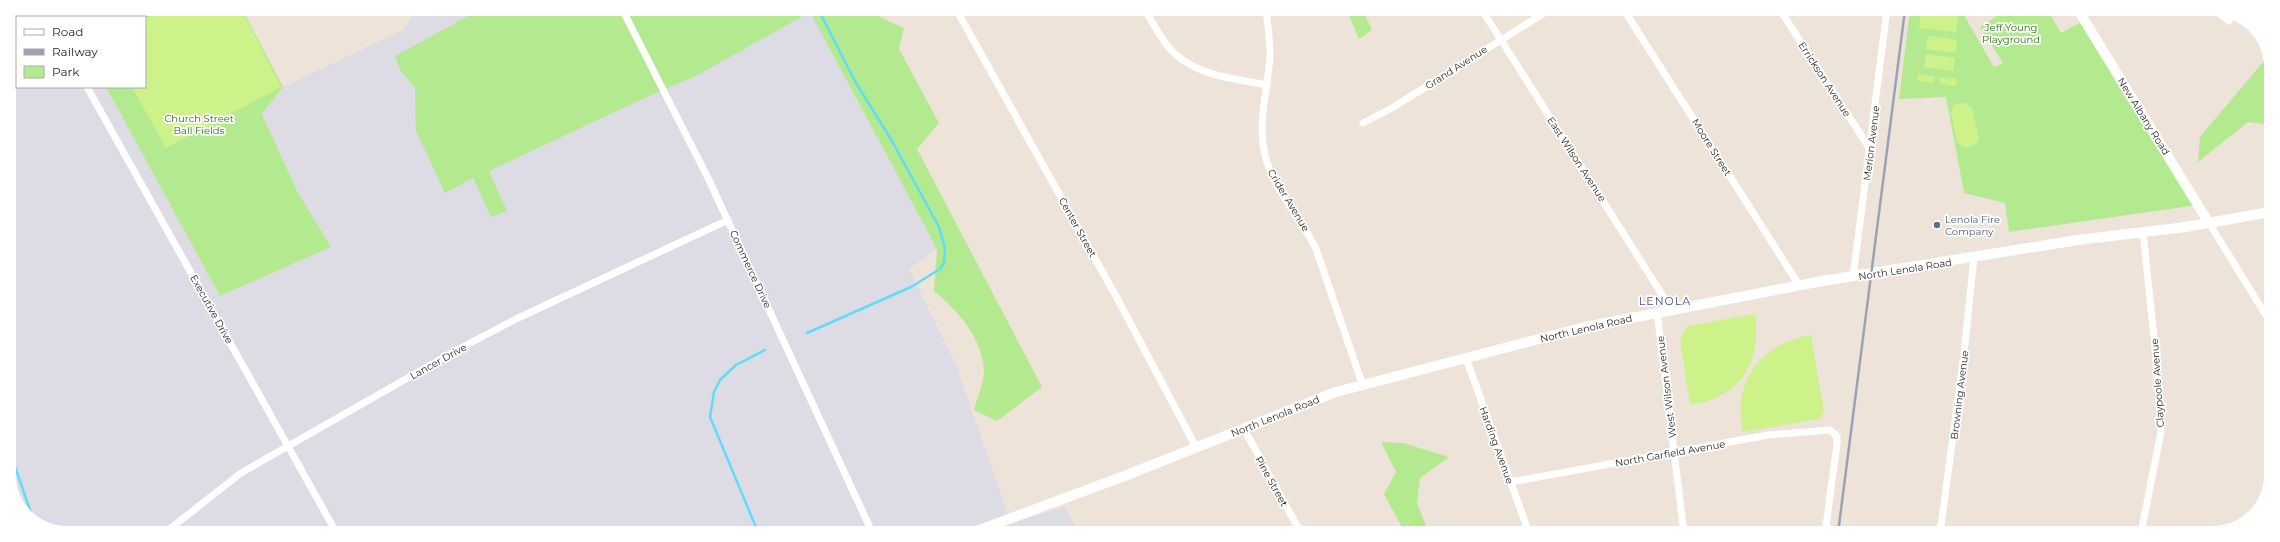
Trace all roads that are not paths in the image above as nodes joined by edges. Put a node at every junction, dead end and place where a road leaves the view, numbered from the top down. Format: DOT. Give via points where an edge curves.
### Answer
graph roads {
  1 [pos="626,16"];
  2 [pos="959,16"];
  3 [pos="1149,16"];
  4 [pos="1267,16"];
  5 [pos="1486,16"];
  6 [pos="1539,16"];
  7 [pos="1628,16"];
  8 [pos="1784,16"];
  9 [pos="1886,16"];
  10 [pos="2082,16"];
  11 [pos="2224,17"];
  12 [pos="2229,21"];
  13 [pos="1500,39"];
  14 [pos="1267,85"];
  15 [pos="88,88"];
  16 [pos="1363,123"];
  17 [pos="1870,149"];
  18 [pos="2264,213"];
  19 [pos="728,220"];
  20 [pos="2209,223"];
  21 [pos="2143,232"];
  22 [pos="1974,258"];
  23 [pos="1853,277"];
  24 [pos="1799,285"];
  25 [pos="1668,310"];
  26 [pos="1657,312"];
  27 [pos="2264,312"];
  28 [pos="1466,358"];
  29 [pos="1362,383"];
  30 [pos="1244,428"];
  31 [pos="288,446"];
  32 [pos="1196,447"];
  33 [pos="1673,453"];
  34 [pos="1511,482"];
  35 [pos="174,526"];
  36 [pos="333,526"];
  37 [pos="869,526"];
  38 [pos="990,526"];
  39 [pos="1298,526"];
  40 [pos="1527,526"];
  41 [pos="1683,526"];
  42 [pos="1826,526"];
  43 [pos="1941,526"];
  44 [pos="2141,526"];
  1 -- 19 [label="street, Commerce Drive" via="679,117"];
  2 -- 32 [label="street, Center Street" via="1058,191"];
  3 -- 14 [label="street" via="1166,42 1183,61 1206,71"];
  4 -- 14 [label="street, Crider Avenue" via="1270,44"];
  5 -- 13 [label="street, East Wilson Avenue"];
  6 -- 13 [label="street, Grand Avenue"];
  7 -- 24 [label="street, Moore Street"];
  8 -- 17 [label="street, Errickson Avenue"];
  9 -- 17 [label="street, Merion Avenue"];
  10 -- 20 [label="main road, New Albany Road"];
  11 -- 12 [label="street"];
  13 -- 16 [label="street, Grand Avenue" via="1392,108"];
  13 -- 25 [label="street, East Wilson Avenue" via="1616,220 1663,296"];
  14 -- 29 [label="street, Crider Avenue" via="1261,134 1267,161 1279,188 1316,249"];
  15 -- 31 [label="street, Executive Drive"];
  17 -- 23 [label="street, Merion Avenue"];
  18 -- 20 [label="main road, North Lenola Road"];
  19 -- 31 [label="street, Lancer Drive" via="495,330"];
  19 -- 37 [label="street, Commerce Drive"];
  20 -- 21 [label="main road, North Lenola Road"];
  20 -- 27 [label="street"];
  21 -- 22 [label="main road, North Lenola Road"];
  21 -- 44 [label="street, Claypoole Avenue" via="2161,432"];
  22 -- 23 [label="main road, North Lenola Road"];
  22 -- 43 [label="street, Browning Avenue"];
  23 -- 24 [label="main road, North Lenola Road"];
  24 -- 25 [label="main road, North Lenola Road"];
  25 -- 26 [label="main road, North Lenola Road"];
  26 -- 28 [label="main road, North Lenola Road" via="1585,327"];
  26 -- 33 [label="street, West Wilson Avenue"];
  28 -- 29 [label="main road, North Lenola Road"];
  28 -- 34 [label="street, Harding Avenue"];
  29 -- 30 [label="main road, North Lenola Road"];
  30 -- 32 [label="main road, North Lenola Road"];
  30 -- 39 [label="street, Pine Street"];
  31 -- 35 [label="street, Lancer Drive" via="231,480"];
  31 -- 36 [label="street, Executive Drive"];
  32 -- 38 [label="main road, North Lenola Road"];
  33 -- 34 [label="street, North Garfield Avenue"];
  33 -- 41 [label="street, West Wilson Avenue"];
  33 -- 42 [label="street, North Garfield Avenue" via="1768,435 1830,430 1837,436 1838,444"];
  34 -- 40 [label="street, Harding Avenue"];
}
